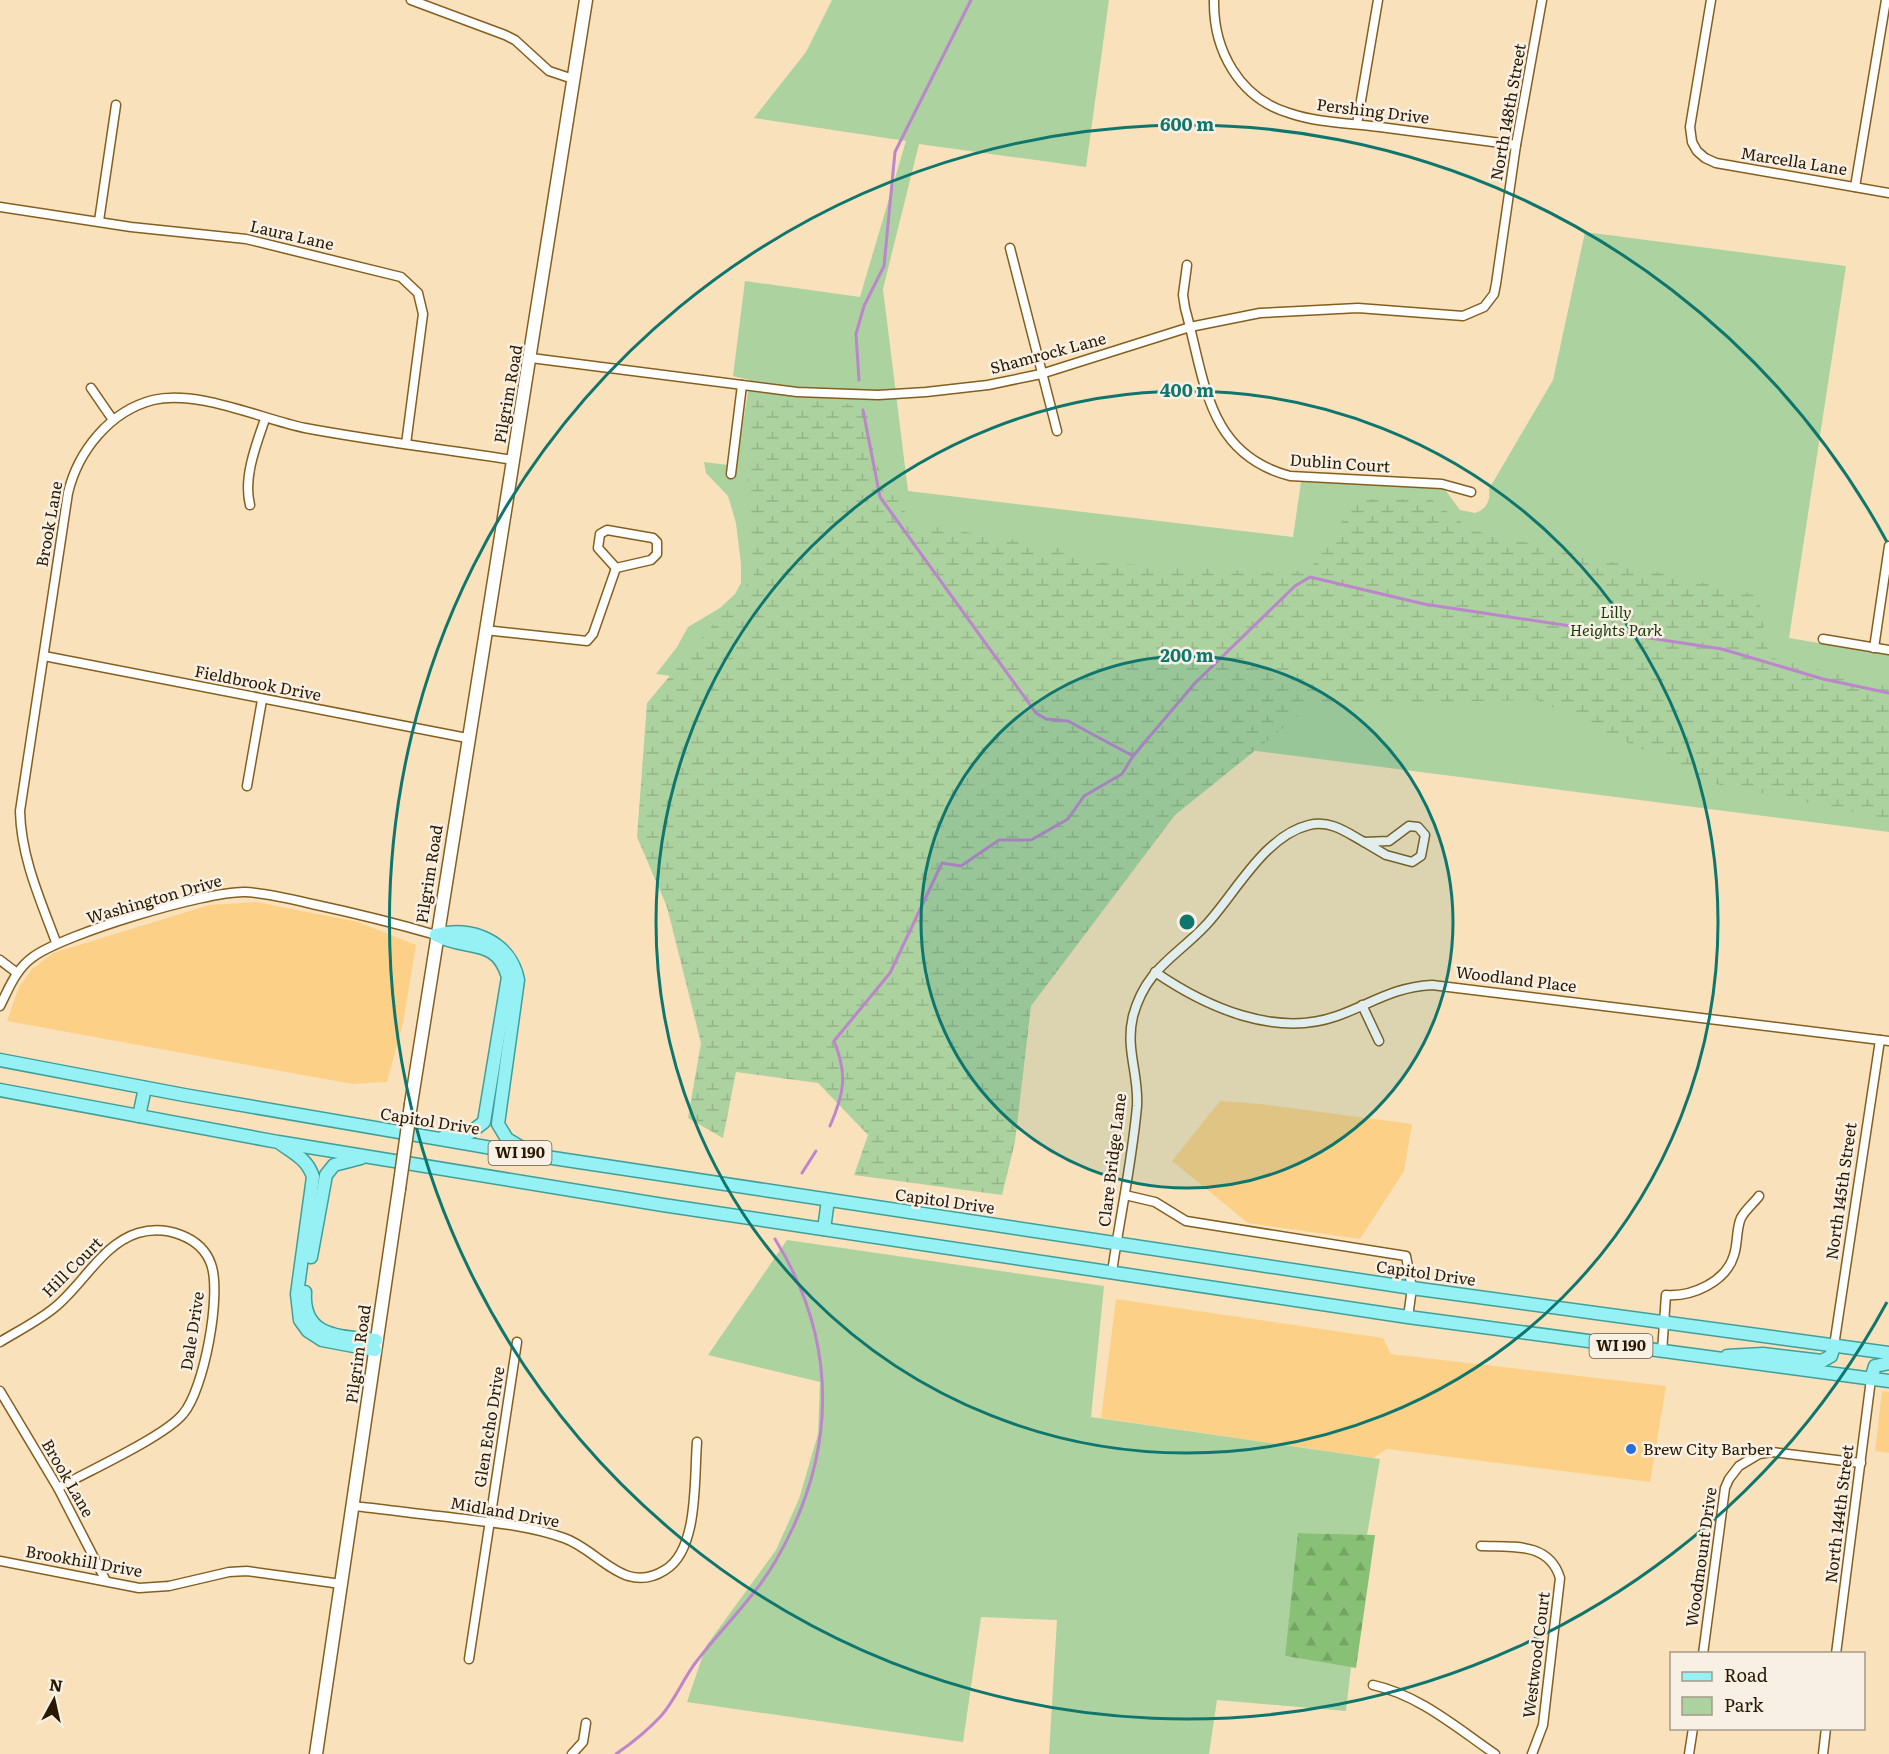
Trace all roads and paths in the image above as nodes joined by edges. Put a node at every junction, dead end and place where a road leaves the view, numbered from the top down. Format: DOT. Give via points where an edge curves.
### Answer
graph roads {
  1 [pos="411,0"];
  2 [pos="586,0"];
  3 [pos="1214,0"];
  4 [pos="1377,0"];
  5 [pos="1542,0"];
  6 [pos="1711,0"];
  7 [pos="1886,0"];
  8 [pos="573,79"];
  9 [pos="116,105"];
  10 [pos="1357,124"];
  11 [pos="1516,145"];
  12 [pos="1855,187"];
  13 [pos="1889,193"];
  14 [pos="0,207"];
  15 [pos="99,221"];
  16 [pos="1504,229"];
  17 [pos="1010,248"];
  18 [pos="1187,265"];
  19 [pos="1190,327"];
  20 [pos="531,358"];
  21 [pos="1041,374"];
  22 [pos="742,385"];
  23 [pos="91,388"];
  24 [pos="265,419"];
  25 [pos="113,420"];
  26 [pos="1057,431"];
  27 [pos="406,444"];
  28 [pos="513,460"];
  29 [pos="731,474"];
  30 [pos="1471,492"];
  31 [pos="250,505"];
  32 [pos="1889,546"];
  33 [pos="616,568"];
  34 [pos="485,630"];
  35 [pos="1823,639"];
  36 [pos="1874,648"];
  37 [pos="1889,650"];
  38 [pos="44,656"];
  39 [pos="262,700"];
  40 [pos="468,738"];
  41 [pos="247,786"];
  42 [pos="1364,842"];
  43 [pos="436,935"];
  44 [pos="56,942"];
  45 [pos="0,960"];
  46 [pos="1155,972"];
  47 [pos="17,973"];
  48 [pos="1362,1005"];
  49 [pos="0,1006"];
  50 [pos="1379,1041"];
  51 [pos="1884,1041"];
  52 [pos="0,1060"];
  53 [pos="145,1088"];
  54 [pos="0,1090"];
  55 [pos="140,1116"];
  56 [pos="434,1139"];
  57 [pos="278,1142"];
  58 [pos="533,1155"];
  59 [pos="366,1157"];
  60 [pos="1125,1196"];
  61 [pos="1759,1196"];
  62 [pos="828,1200"];
  63 [pos="824,1229"];
  64 [pos="136,1234"];
  65 [pos="1116,1244"];
  66 [pos="1112,1272"];
  67 [pos="1412,1288"];
  68 [pos="1408,1317"];
  69 [pos="1665,1322"];
  70 [pos="0,1342"];
  71 [pos="517,1342"];
  72 [pos="376,1345"];
  73 [pos="1833,1346"];
  74 [pos="1662,1352"];
  75 [pos="1889,1353"];
  76 [pos="1714,1359"];
  77 [pos="1889,1363"];
  78 [pos="1870,1379"];
  79 [pos="1889,1381"];
  80 [pos="0,1391"];
  81 [pos="698,1442"];
  82 [pos="1861,1462"];
  83 [pos="58,1488"];
  84 [pos="352,1506"];
  85 [pos="489,1523"];
  86 [pos="1481,1546"];
  87 [pos="0,1561"];
  88 [pos="106,1581"];
  89 [pos="341,1584"];
  90 [pos="1702,1652"];
  91 [pos="1836,1652"];
  92 [pos="469,1659"];
  93 [pos="1373,1685"];
  94 [pos="586,1723"];
  95 [pos="1693,1730"];
  96 [pos="1826,1730"];
  97 [pos="316,1754"];
  98 [pos="572,1754"];
  99 [pos="1495,1754"];
  100 [pos="1532,1754"];
  101 [pos="1689,1754"];
  102 [pos="1823,1754"];
  1 -- 8 [label="street" via="505,35 549,71"];
  2 -- 8 [label="main road, Pilgrim Road"];
  3 -- 10 [label="street, Pershing Drive" via="1223,55 1254,95 1277,109 1319,120"];
  4 -- 10 [label="street"];
  5 -- 11 [label="street, North 148th Street"];
  6 -- 12 [label="street, Marcella Lane" via="1690,127 1697,151 1704,158 1736,168"];
  7 -- 12 [label="street"];
  8 -- 20 [label="main road, Pilgrim Road"];
  9 -- 15 [label="street"];
  10 -- 11 [label="street, Pershing Drive"];
  11 -- 16 [label="street, North 148th Street"];
  12 -- 13 [label="street, Marcella Lane"];
  14 -- 15 [label="street, Laura Lane"];
  15 -- 27 [label="street, Laura Lane" via="246,239 388,272 408,281 421,300 423,314"];
  16 -- 19 [label="street, Shamrock Lane" via="1494,294 1471,315 1334,308 1260,313"];
  17 -- 21 [label="street"];
  18 -- 19 [label="street, Dublin Court" via="1183,295"];
  19 -- 21 [label="street, Shamrock Lane"];
  19 -- 30 [label="street, Dublin Court" via="1218,423 1252,460 1301,478 1442,484"];
  20 -- 22 [label="street, Shamrock Lane"];
  20 -- 28 [label="main road, Pilgrim Road"];
  21 -- 22 [label="street, Shamrock Lane" via="947,390 878,395"];
  21 -- 26 [label="street"];
  22 -- 29 [label="street"];
  23 -- 25 [label="street"];
  24 -- 25 [label="street, Brook Lane" via="212,404 170,398 143,404"];
  24 -- 27 [label="street, Brook Lane"];
  24 -- 31 [label="street" via="249,478"];
  25 -- 38 [label="street, Brook Lane" via="88,446 71,478"];
  27 -- 28 [label="street, Brook Lane"];
  28 -- 34 [label="main road, Pilgrim Road"];
  32 -- 36 [label="street"];
  33 -- 33 [label="street" via="651,560 657,554 657,542 607,530 600,534 598,548"];
  33 -- 34 [label="street" via="587,641"];
  34 -- 40 [label="main road, Pilgrim Road"];
  35 -- 36 [label="street"];
  36 -- 37 [label="street"];
  38 -- 39 [label="street, Fieldbrook Drive"];
  38 -- 44 [label="street, Brook Lane" via="20,829 28,866"];
  39 -- 40 [label="street, Fieldbrook Drive"];
  39 -- 41 [label="street"];
  40 -- 43 [label="main road, Pilgrim Road"];
  42 -- 42 [label="street, Clare Bridge Lane" via="1386,855 1412,862 1421,856 1425,835 1418,827 1409,826 1389,841"];
  42 -- 46 [label="street, Clare Bridge Lane" via="1327,824 1296,830 1254,865 1204,927"];
  43 -- 44 [label="street, Washington Drive" via="289,899 228,892"];
  43 -- 56 [label="main road" via="451,943 488,949 501,959 508,977 484,1122 471,1132"];
  43 -- 58 [label="main road" via="452,930 492,942 504,948 516,967 518,980 498,1124 507,1139"];
  43 -- 72 [label="main road, Pilgrim Road, bridge"];
  44 -- 47 [label="street, Washington Drive"];
  45 -- 47 [label="street"];
  46 -- 48 [label="street, Woodland Place" via="1209,1002 1263,1021 1308,1023"];
  46 -- 60 [label="street, Clare Bridge Lane" via="1137,1004 1130,1038 1137,1103"];
  47 -- 49 [label="street"];
  48 -- 50 [label="street"];
  48 -- 51 [label="street, Woodland Place" via="1396,990 1448,986"];
  51 -- 73 [label="street, North 145th Street"];
  52 -- 53 [label="main road, Capitol Drive / WI 190"];
  53 -- 55 [label="main road"];
  53 -- 56 [label="main road, Capitol Drive / WI 190"];
  54 -- 55 [label="main road, WI 190"];
  55 -- 57 [label="main road, WI 190"];
  56 -- 58 [label="main road, Capitol Drive / WI 190"];
  57 -- 59 [label="main road, WI 190"];
  57 -- 72 [label="main road" via="303,1159 313,1177 297,1294 300,1320 322,1340"];
  58 -- 62 [label="main road, Capitol Drive / WI 190"];
  59 -- 63 [label="main road, WI 190"];
  59 -- 72 [label="main road" via="334,1166 326,1175 305,1302 310,1318 322,1331"];
  60 -- 65 [label="street, Clare Bridge Lane"];
  60 -- 67 [label="street" via="1155,1202 1186,1221 1406,1256"];
  61 -- 69 [label="street" via="1742,1217 1734,1256 1726,1269 1693,1293 1666,1294"];
  62 -- 63 [label="main road"];
  62 -- 65 [label="main road, Capitol Drive / WI 190"];
  63 -- 66 [label="main road, WI 190"];
  64 -- 70 [label="street, Hill Court" via="108,1251 54,1308"];
  64 -- 83 [label="street, Dale Drive" via="172,1232 196,1244 208,1257 214,1291 202,1373 192,1401 174,1422"];
  65 -- 66 [label="street, Clare Bridge Lane"];
  65 -- 67 [label="main road, Capitol Drive / WI 190"];
  66 -- 68 [label="main road, WI 190"];
  67 -- 68 [label="street"];
  67 -- 69 [label="main road, Capitol Drive / WI 190"];
  68 -- 74 [label="main road, WI 190"];
  69 -- 73 [label="main road, Capitol Drive / WI 190"];
  69 -- 74 [label="street"];
  71 -- 85 [label="street, Glen Echo Drive"];
  72 -- 84 [label="main road, Pilgrim Road"];
  73 -- 75 [label="main road, Capitol Drive / WI 190"];
  73 -- 76 [label="main road" via="1831,1356 1822,1361 1764,1354"];
  74 -- 76 [label="main road, WI 190"];
  76 -- 78 [label="main road, WI 190"];
  77 -- 78 [label="main road" via="1875,1366"];
  78 -- 79 [label="main road, WI 190"];
  78 -- 82 [label="street, North 144th Street"];
  80 -- 83 [label="street, Brook Lane"];
  81 -- 85 [label="street, Midland Drive" via="689,1533 682,1553 656,1575 633,1577 612,1570 584,1547 564,1538"];
  82 -- 90 [label="street, Woodmount Drive" via="1772,1452 1759,1454 1737,1468 1723,1497"];
  82 -- 91 [label="street, North 144th Street"];
  83 -- 88 [label="street, Brook Lane"];
  84 -- 85 [label="street, Midland Drive"];
  84 -- 89 [label="main road, Pilgrim Road"];
  85 -- 92 [label="street, Glen Echo Drive"];
  86 -- 100 [label="street, Westwood Court" via="1540,1552 1553,1562 1560,1578 1543,1725"];
  87 -- 88 [label="street, Brookhill Drive"];
  88 -- 89 [label="street, Brookhill Drive" via="150,1588 247,1571"];
  89 -- 97 [label="main road, Pilgrim Road"];
  93 -- 99 [label="street" via="1422,1704"];
  94 -- 98 [label="street" via="583,1742"];
  95 -- 101 [label="street"];
  96 -- 102 [label="street"];
}
